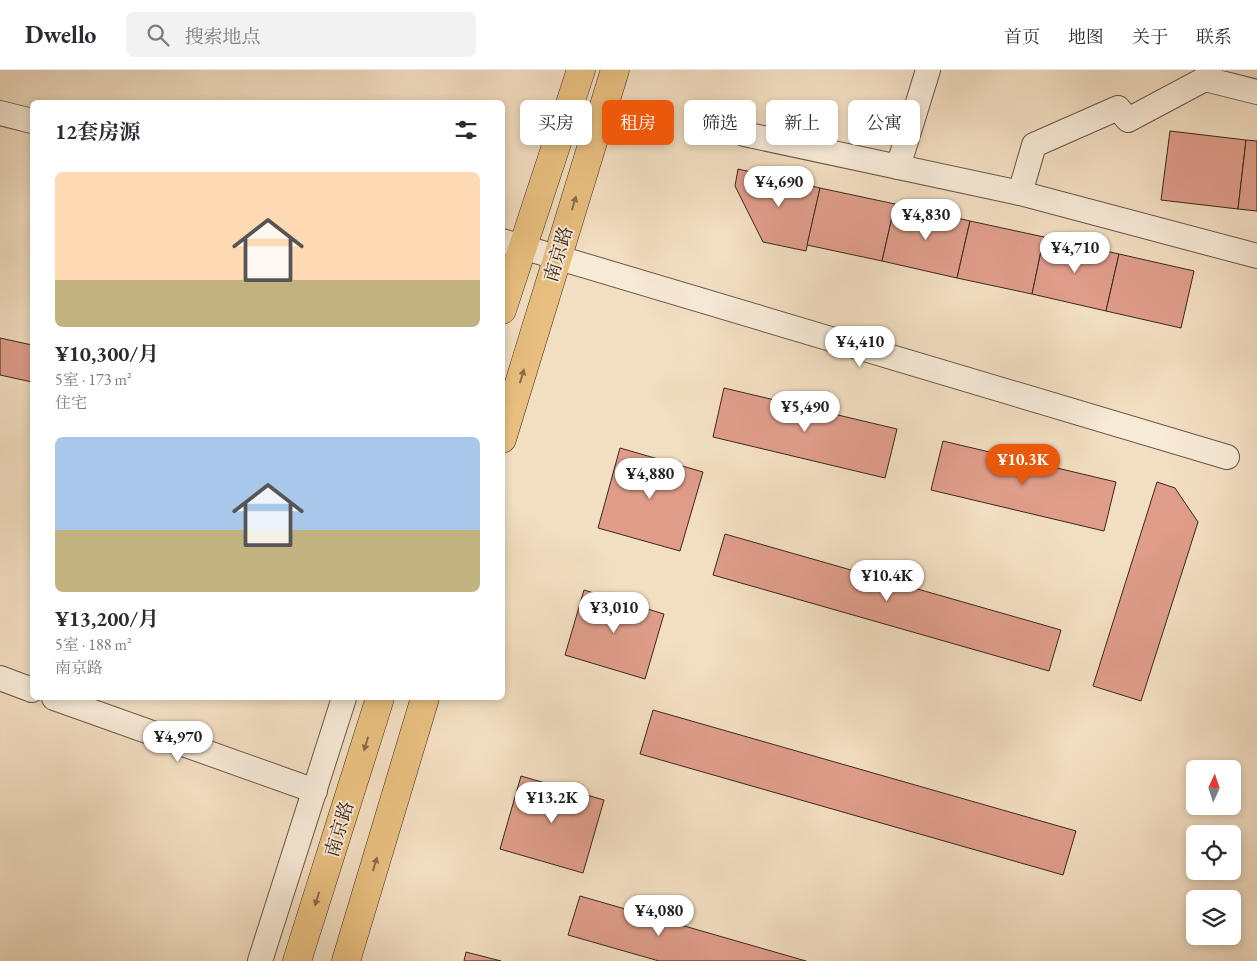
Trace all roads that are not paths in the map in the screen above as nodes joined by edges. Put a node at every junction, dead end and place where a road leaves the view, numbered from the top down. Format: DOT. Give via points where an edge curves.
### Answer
graph roads {
  1 [pos="581,70"];
  2 [pos="615,70"];
  3 [pos="928,70"];
  4 [pos="1207,74"];
  5 [pos="1257,92"];
  6 [pos="0,113"];
  7 [pos="30,120"];
  8 [pos="756,137"];
  9 [pos="898,167"];
  10 [pos="1020,193"];
  11 [pos="513,244"];
  12 [pos="1257,256"];
  13 [pos="557,258"];
  14 [pos="505,292"];
  15 [pos="505,429"];
  16 [pos="1228,457"];
  17 [pos="0,678"];
  18 [pos="30,689"];
  19 [pos="60,700"];
  20 [pos="343,700"];
  21 [pos="379,700"];
  22 [pos="424,700"];
  23 [pos="315,791"];
  24 [pos="260,961"];
  25 [pos="297,961"];
  26 [pos="346,961"];
  1 -- 11 [label="main road, 南京路"];
  13 -- 2 [label="main road, 南京路, one-way"];
  3 -- 9 [label="street"];
  4 -- 5 [label="street"];
  4 -- 10 [label="street" via="1128,120 1118,108 1034,145"];
  6 -- 7 [label="street"];
  8 -- 9 [label="street"];
  9 -- 10 [label="street"];
  10 -- 12 [label="street"];
  11 -- 13 [label="street"];
  11 -- 14 [label="main road, 南京路"];
  15 -- 13 [label="main road, 南京路, one-way"];
  13 -- 16 [label="street"];
  17 -- 18 [label="street"];
  19 -- 23 [label="street"];
  20 -- 23 [label="street"];
  21 -- 25 [label="main road, 南京路, one-way"];
  26 -- 22 [label="main road, one-way"];
  23 -- 24 [label="street"];
}
